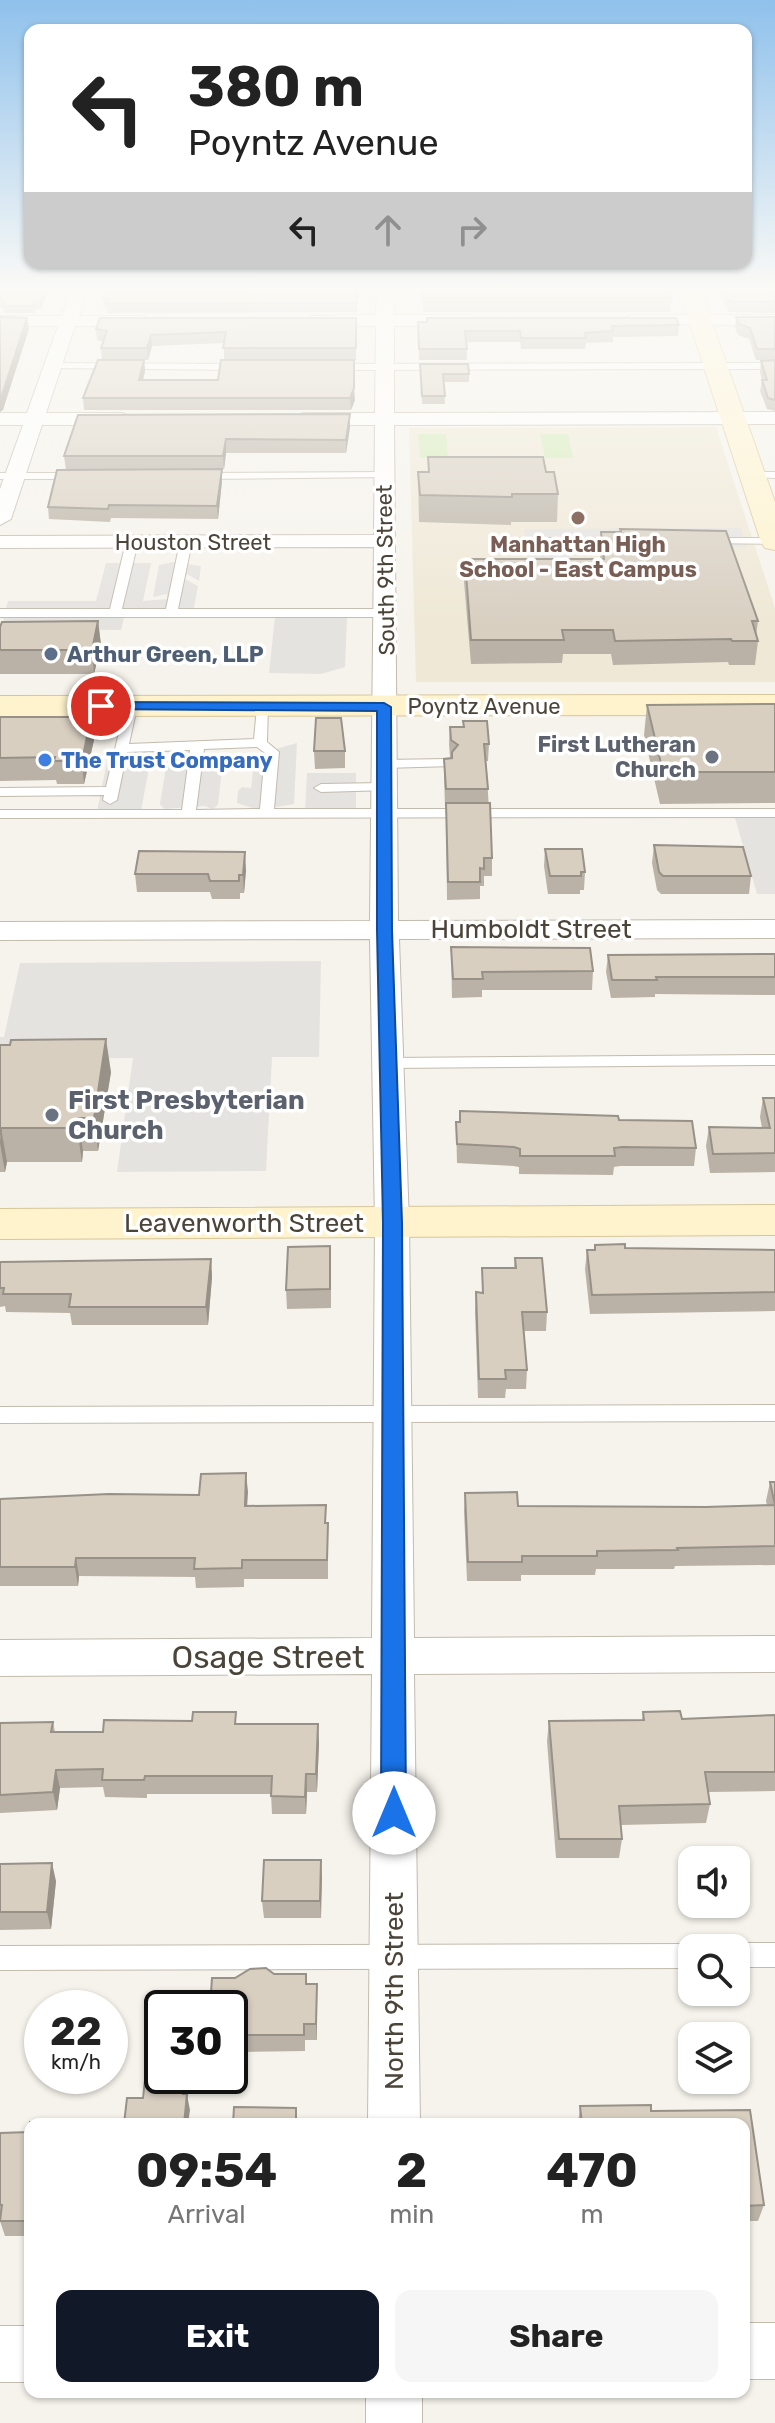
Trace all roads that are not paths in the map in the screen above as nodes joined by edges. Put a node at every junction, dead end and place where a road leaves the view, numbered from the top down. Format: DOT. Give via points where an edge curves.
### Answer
graph roads {
  1 [pos="40,401"];
  2 [pos="384,401"];
  3 [pos="727,401"];
  4 [pos="383,418"];
  5 [pos="732,418"];
  6 [pos="775,418"];
  7 [pos="0,419"];
  8 [pos="34,419"];
  9 [pos="150,419"];
  10 [pos="290,419"];
  11 [pos="385,475"];
  12 [pos="763,475"];
  13 [pos="7,476"];
  14 [pos="86,476"];
  15 [pos="179,476"];
  16 [pos="0,519"];
  17 [pos="385,541"];
  18 [pos="510,541"];
  19 [pos="631,541"];
  20 [pos="692,541"];
  21 [pos="775,541"];
  22 [pos="0,542"];
  23 [pos="132,542"];
  24 [pos="186,542"];
  25 [pos="0,613"];
  26 [pos="115,613"];
  27 [pos="171,613"];
  28 [pos="386,613"];
  29 [pos="775,705"];
  30 [pos="0,706"];
  31 [pos="131,707"];
  32 [pos="263,707"];
  33 [pos="384,707"];
  34 [pos="198,743"];
  35 [pos="260,743"];
  36 [pos="121,748"];
  37 [pos="448,763"];
  38 [pos="321,788"];
  39 [pos="384,789"];
  40 [pos="112,791"];
  41 [pos="0,792"];
  42 [pos="775,813"];
  43 [pos="0,814"];
  44 [pos="107,814"];
  45 [pos="188,814"];
  46 [pos="267,814"];
  47 [pos="775,929"];
  48 [pos="384,930"];
  49 [pos="0,931"];
  50 [pos="775,1060"];
  51 [pos="390,1063"];
  52 [pos="775,1220"];
  53 [pos="392,1223"];
  54 [pos="0,1224"];
  55 [pos="775,1413"];
  56 [pos="391,1414"];
  57 [pos="0,1415"];
  58 [pos="775,1654"];
  59 [pos="393,1656"];
  60 [pos="0,1658"];
  61 [pos="750,1955"];
  62 [pos="775,1955"];
  63 [pos="678,1956"];
  64 [pos="0,1958"];
  65 [pos="394,1958"];
  66 [pos="394,2118"];
  67 [pos="750,2351"];
  68 [pos="775,2351"];
  69 [pos="0,2354"];
  70 [pos="24,2354"];
  71 [pos="394,2398"];
  72 [pos="394,2423"];
  1 -- 8 [label="street"];
  2 -- 4 [label="street, South 9th Street"];
  3 -- 5 [label="street"];
  4 -- 5 [label="street"];
  4 -- 10 [label="street"];
  4 -- 11 [label="street, South 9th Street"];
  5 -- 6 [label="street"];
  5 -- 12 [label="street"];
  7 -- 8 [label="street"];
  8 -- 9 [label="street"];
  8 -- 13 [label="street"];
  11 -- 15 [label="lane"];
  11 -- 17 [label="street, South 9th Street"];
  12 -- 21 [label="street"];
  13 -- 14 [label="lane"];
  13 -- 16 [label="street"];
  17 -- 24 [label="street, Houston Street"];
  17 -- 28 [label="street, South 9th Street"];
  18 -- 19 [label="lane"];
  20 -- 21 [label="lane"];
  22 -- 23 [label="street, Houston Street"];
  23 -- 24 [label="street, Houston Street"];
  23 -- 26 [label="lane"];
  24 -- 27 [label="lane"];
  25 -- 26 [label="lane"];
  26 -- 27 [label="lane"];
  27 -- 28 [label="lane"];
  28 -- 33 [label="street, South 9th Street"];
  29 -- 33 [label="street, Poyntz Avenue"];
  30 -- 31 [label="street, Poyntz Avenue"];
  31 -- 32 [label="street, Poyntz Avenue"];
  31 -- 36 [label="lane"];
  32 -- 33 [label="street, Poyntz Avenue"];
  32 -- 35 [label="lane"];
  33 -- 39 [label="street, North 9th Street"];
  34 -- 35 [label="lane"];
  34 -- 36 [label="lane"];
  34 -- 45 [label="lane"];
  35 -- 46 [label="lane" via="272,752"];
  36 -- 40 [label="lane"];
  37 -- 39 [label="lane"];
  38 -- 39 [label="lane"];
  39 -- 42 [label="lane"];
  39 -- 46 [label="lane"];
  39 -- 48 [label="street, North 9th Street"];
  40 -- 41 [label="lane"];
  40 -- 44 [label="lane"];
  43 -- 44 [label="lane"];
  44 -- 45 [label="lane"];
  45 -- 46 [label="lane"];
  47 -- 48 [label="street, Humboldt Street"];
  48 -- 49 [label="street, Humboldt Street"];
  48 -- 51 [label="street, North 9th Street"];
  50 -- 51 [label="lane"];
  51 -- 53 [label="street, North 9th Street"];
  52 -- 53 [label="street, Leavenworth Street"];
  53 -- 54 [label="street, Leavenworth Street"];
  53 -- 56 [label="street, North 9th Street"];
  55 -- 56 [label="lane"];
  56 -- 57 [label="lane"];
  56 -- 59 [label="street, North 9th Street"];
  58 -- 59 [label="street, Osage Street"];
  59 -- 60 [label="street, Osage Street"];
  59 -- 65 [label="street, North 9th Street"];
  61 -- 62 [label="lane"];
  63 -- 65 [label="lane"];
  64 -- 65 [label="lane"];
  65 -- 66 [label="street, North 9th Street"];
  67 -- 68 [label="street"];
  69 -- 70 [label="street"];
  71 -- 72 [label="street"];
}
